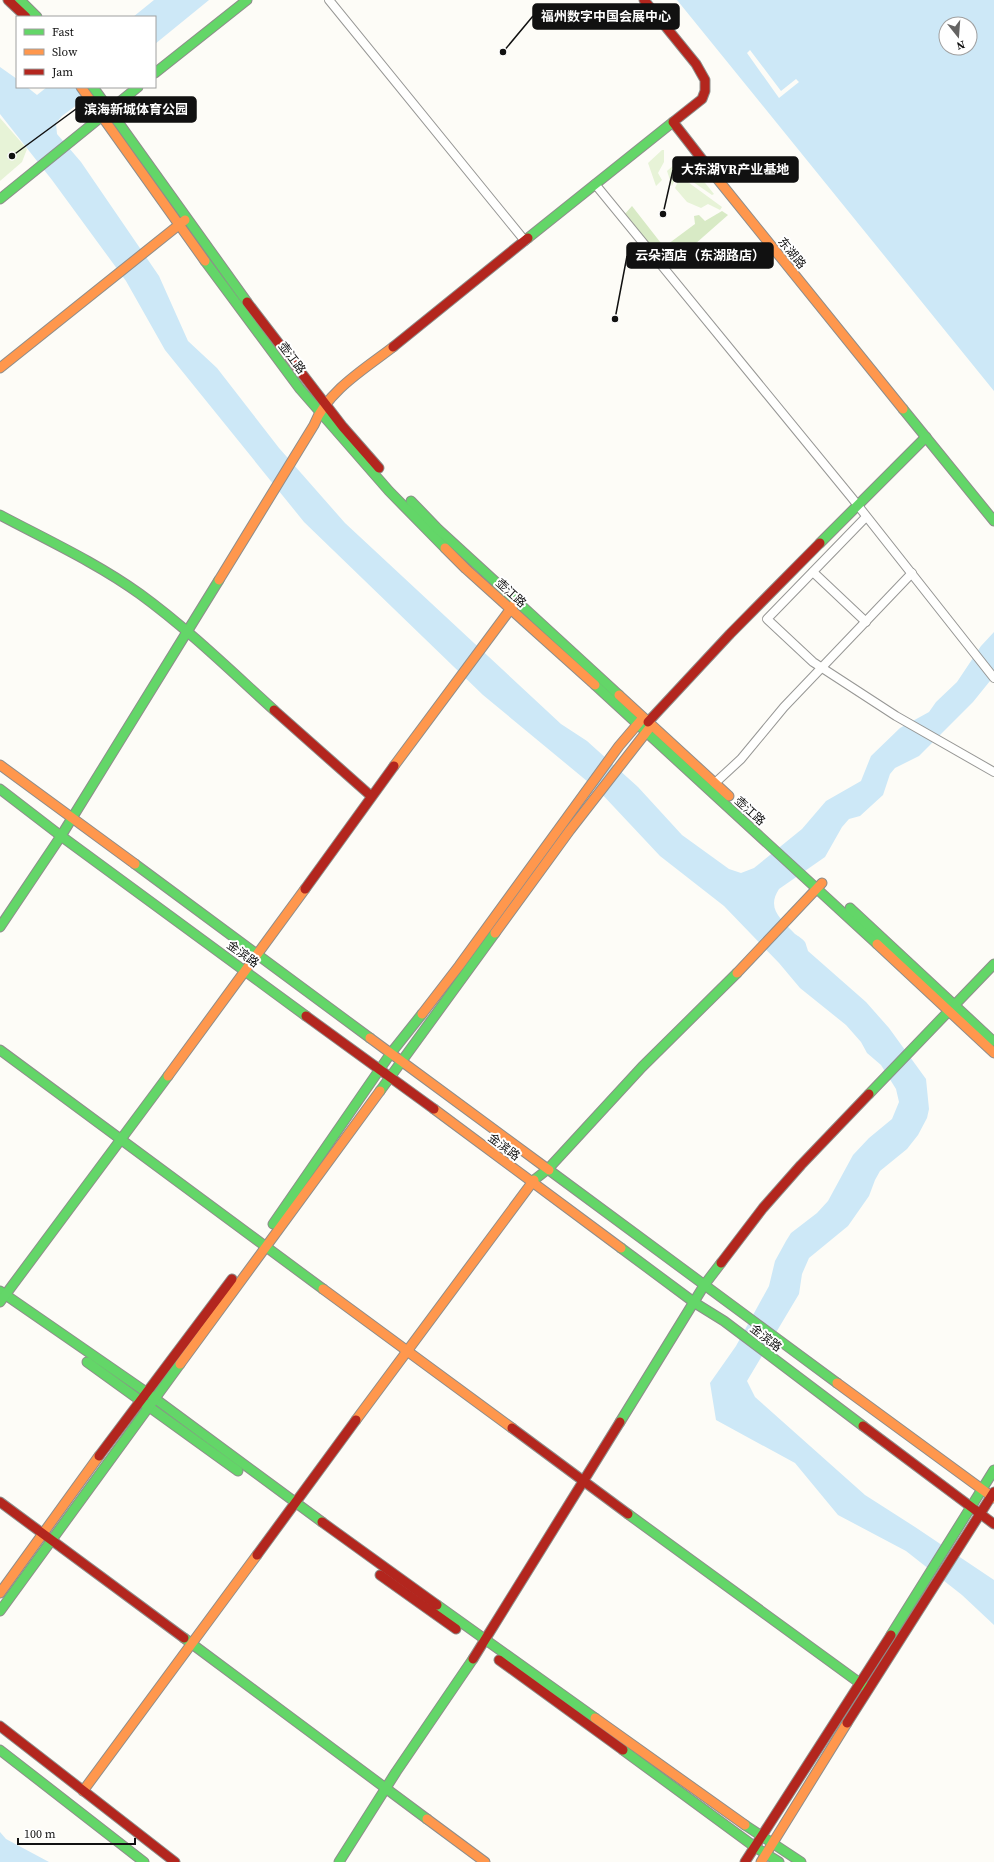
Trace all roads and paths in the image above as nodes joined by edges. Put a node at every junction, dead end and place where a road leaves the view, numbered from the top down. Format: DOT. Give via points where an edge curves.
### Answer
graph roads {
  1 [pos="8,0"];
  2 [pos="20,0"];
  3 [pos="247,0"];
  4 [pos="329,0"];
  5 [pos="644,0"];
  6 [pos="25,16"];
  7 [pos="36,16"];
  8 [pos="156,72"];
  9 [pos="82,88"];
  10 [pos="94,88"];
  11 [pos="137,88"];
  12 [pos="106,113"];
  13 [pos="673,122"];
  14 [pos="595,184"];
  15 [pos="0,199"];
  16 [pos="187,218"];
  17 [pos="179,224"];
  18 [pos="524,241"];
  19 [pos="0,368"];
  20 [pos="323,408"];
  21 [pos="926,437"];
  22 [pos="858,506"];
  23 [pos="0,515"];
  24 [pos="866,517"];
  25 [pos="994,521"];
  26 [pos="813,572"];
  27 [pos="912,573"];
  28 [pos="517,601"];
  29 [pos="510,609"];
  30 [pos="866,622"];
  31 [pos="186,631"];
  32 [pos="823,668"];
  33 [pos="994,678"];
  34 [pos="645,724"];
  35 [pos="0,765"];
  36 [pos="994,772"];
  37 [pos="715,783"];
  38 [pos="0,789"];
  39 [pos="371,796"];
  40 [pos="32,801"];
  41 [pos="584,805"];
  42 [pos="70,818"];
  43 [pos="61,836"];
  44 [pos="774,844"];
  45 [pos="103,854"];
  46 [pos="820,886"];
  47 [pos="0,927"];
  48 [pos="256,955"];
  49 [pos="994,964"];
  50 [pos="246,971"];
  51 [pos="952,1008"];
  52 [pos="994,1042"];
  53 [pos="0,1050"];
  54 [pos="392,1053"];
  55 [pos="994,1053"];
  56 [pos="402,1061"];
  57 [pos="380,1069"];
  58 [pos="390,1077"];
  59 [pos="122,1139"];
  60 [pos="548,1168"];
  61 [pos="531,1182"];
  62 [pos="263,1244"];
  63 [pos="705,1284"];
  64 [pos="1,1298"];
  65 [pos="695,1304"];
  66 [pos="406,1350"];
  67 [pos="144,1396"];
  68 [pos="152,1402"];
  69 [pos="994,1470"];
  70 [pos="584,1482"];
  71 [pos="982,1489"];
  72 [pos="993,1495"];
  73 [pos="0,1502"];
  74 [pos="292,1506"];
  75 [pos="970,1506"];
  76 [pos="980,1513"];
  77 [pos="994,1524"];
  78 [pos="48,1537"];
  79 [pos="0,1593"];
  80 [pos="0,1611"];
  81 [pos="192,1643"];
  82 [pos="483,1643"];
  83 [pos="860,1684"];
  84 [pos="868,1689"];
  85 [pos="0,1726"];
  86 [pos="0,1750"];
  87 [pos="386,1787"];
  88 [pos="83,1791"];
  89 [pos="762,1837"];
  90 [pos="772,1844"];
  91 [pos="755,1847"];
  92 [pos="763,1858"];
  93 [pos="144,1862"];
  94 [pos="175,1862"];
  95 [pos="339,1862"];
  96 [pos="485,1862"];
  97 [pos="745,1862"];
  98 [pos="779,1862"];
  99 [pos="801,1862"];
  1 -- 6 [label="main road"];
  2 -- 7 [label="main road"];
  3 -- 8 [label="main road"];
  4 -- 18 [label="street"];
  5 -- 13 [label="main road" via="696,64 705,80 706,91 702,99"];
  9 -- 12 [label="main road, 壶江路" via="92,103"];
  10 -- 12 [label="main road, 壶江路"];
  11 -- 12 [label="main road"];
  12 -- 15 [label="main road"];
  12 -- 16 [label="main road, 壶江路"];
  12 -- 17 [label="main road, 壶江路"];
  13 -- 14 [label="main road"];
  13 -- 21 [label="main road, 东湖路" via="744,214"];
  14 -- 18 [label="main road"];
  14 -- 22 [label="street"];
  16 -- 17 [label="main road"];
  16 -- 20 [label="main road, 壶江路"];
  17 -- 19 [label="main road"];
  17 -- 20 [label="main road, 壶江路" via="242,313"];
  18 -- 20 [label="main road" via="345,385"];
  20 -- 28 [label="main road, 壶江路" via="438,529"];
  20 -- 29 [label="main road, 壶江路" via="342,439 466,569"];
  20 -- 31 [label="main road"];
  21 -- 22 [label="main road"];
  21 -- 25 [label="main road, 东湖路"];
  22 -- 24 [label="street"];
  22 -- 34 [label="main road" via="730,634"];
  23 -- 31 [label="main road" via="128,585"];
  24 -- 26 [label="street"];
  24 -- 27 [label="street"];
  26 -- 30 [label="street"];
  26 -- 32 [label="street" via="767,619 813,662"];
  27 -- 30 [label="street"];
  27 -- 33 [label="street"];
  28 -- 29 [label="main road"];
  28 -- 34 [label="main road, 壶江路"];
  29 -- 34 [label="main road, 壶江路"];
  29 -- 39 [label="main road"];
  30 -- 32 [label="street"];
  31 -- 39 [label="main road"];
  31 -- 42 [label="main road"];
  32 -- 36 [label="street" via="896,716"];
  32 -- 37 [label="street" via="784,707 741,759"];
  34 -- 37 [label="main road, 壶江路"];
  34 -- 41 [label="main road" via="629,754"];
  34 -- 41 [label="main road" via="619,746"];
  34 -- 44 [label="main road, 壶江路"];
  35 -- 40 [label="main road, 金滨路"];
  37 -- 44 [label="main road, 壶江路"];
  38 -- 40 [label="main road, 金滨路"];
  39 -- 48 [label="main road"];
  40 -- 42 [label="main road, 金滨路"];
  40 -- 43 [label="main road, 金滨路"];
  41 -- 54 [label="main road"];
  41 -- 56 [label="main road"];
  42 -- 43 [label="main road"];
  42 -- 45 [label="main road, 金滨路"];
  43 -- 45 [label="main road, 金滨路"];
  43 -- 47 [label="main road"];
  44 -- 46 [label="main road, 壶江路"];
  45 -- 48 [label="main road, 金滨路"];
  45 -- 50 [label="main road, 金滨路"];
  46 -- 51 [label="main road, 壶江路"];
  46 -- 60 [label="main road" via="642,1067"];
  48 -- 50 [label="main road"];
  48 -- 54 [label="main road, 金滨路"];
  49 -- 51 [label="main road"];
  50 -- 57 [label="main road, 金滨路"];
  50 -- 59 [label="main road"];
  51 -- 52 [label="main road, 壶江路"];
  51 -- 55 [label="main road, 壶江路"];
  51 -- 63 [label="main road" via="801,1165 763,1208"];
  53 -- 59 [label="main road"];
  54 -- 56 [label="main road, 金滨路"];
  54 -- 57 [label="main road"];
  56 -- 58 [label="main road"];
  56 -- 60 [label="main road, 金滨路"];
  57 -- 58 [label="main road, 金滨路"];
  57 -- 62 [label="main road"];
  58 -- 61 [label="main road, 金滨路"];
  58 -- 62 [label="main road"];
  59 -- 62 [label="main road"];
  59 -- 64 [label="main road"];
  60 -- 61 [label="main road"];
  60 -- 63 [label="main road, 金滨路"];
  61 -- 65 [label="main road, 金滨路"];
  61 -- 66 [label="main road"];
  62 -- 66 [label="main road"];
  62 -- 67 [label="main road"];
  62 -- 68 [label="main road"];
  63 -- 65 [label="main road"];
  63 -- 71 [label="main road, 金滨路"];
  64 -- 67 [label="main road"];
  65 -- 70 [label="main road"];
  65 -- 75 [label="main road, 金滨路" via="724,1321"];
  66 -- 70 [label="main road"];
  66 -- 74 [label="main road"];
  67 -- 68 [label="main road"];
  67 -- 78 [label="main road"];
  68 -- 74 [label="main road"];
  68 -- 78 [label="main road"];
  69 -- 71 [label="main road"];
  70 -- 82 [label="main road"];
  70 -- 83 [label="main road"];
  71 -- 72 [label="main road, 金滨路"];
  71 -- 75 [label="main road"];
  72 -- 76 [label="main road"];
  73 -- 78 [label="main road"];
  74 -- 81 [label="main road"];
  74 -- 82 [label="main road"];
  75 -- 76 [label="main road, 金滨路"];
  75 -- 83 [label="main road"];
  76 -- 77 [label="main road, 金滨路"];
  76 -- 84 [label="main road"];
  78 -- 79 [label="main road"];
  78 -- 80 [label="main road"];
  78 -- 81 [label="main road"];
  81 -- 87 [label="main road"];
  81 -- 88 [label="main road"];
  82 -- 87 [label="main road"];
  82 -- 89 [label="main road"];
  82 -- 91 [label="main road"];
  83 -- 84 [label="main road"];
  83 -- 89 [label="main road"];
  84 -- 90 [label="main road"];
  85 -- 88 [label="main road"];
  86 -- 93 [label="main road"];
  87 -- 95 [label="main road"];
  87 -- 96 [label="main road"];
  88 -- 94 [label="main road"];
  89 -- 90 [label="main road"];
  89 -- 91 [label="main road"];
  90 -- 92 [label="main road"];
  90 -- 99 [label="main road"];
  91 -- 92 [label="main road"];
  91 -- 97 [label="main road"];
  92 -- 98 [label="main road"];
}
